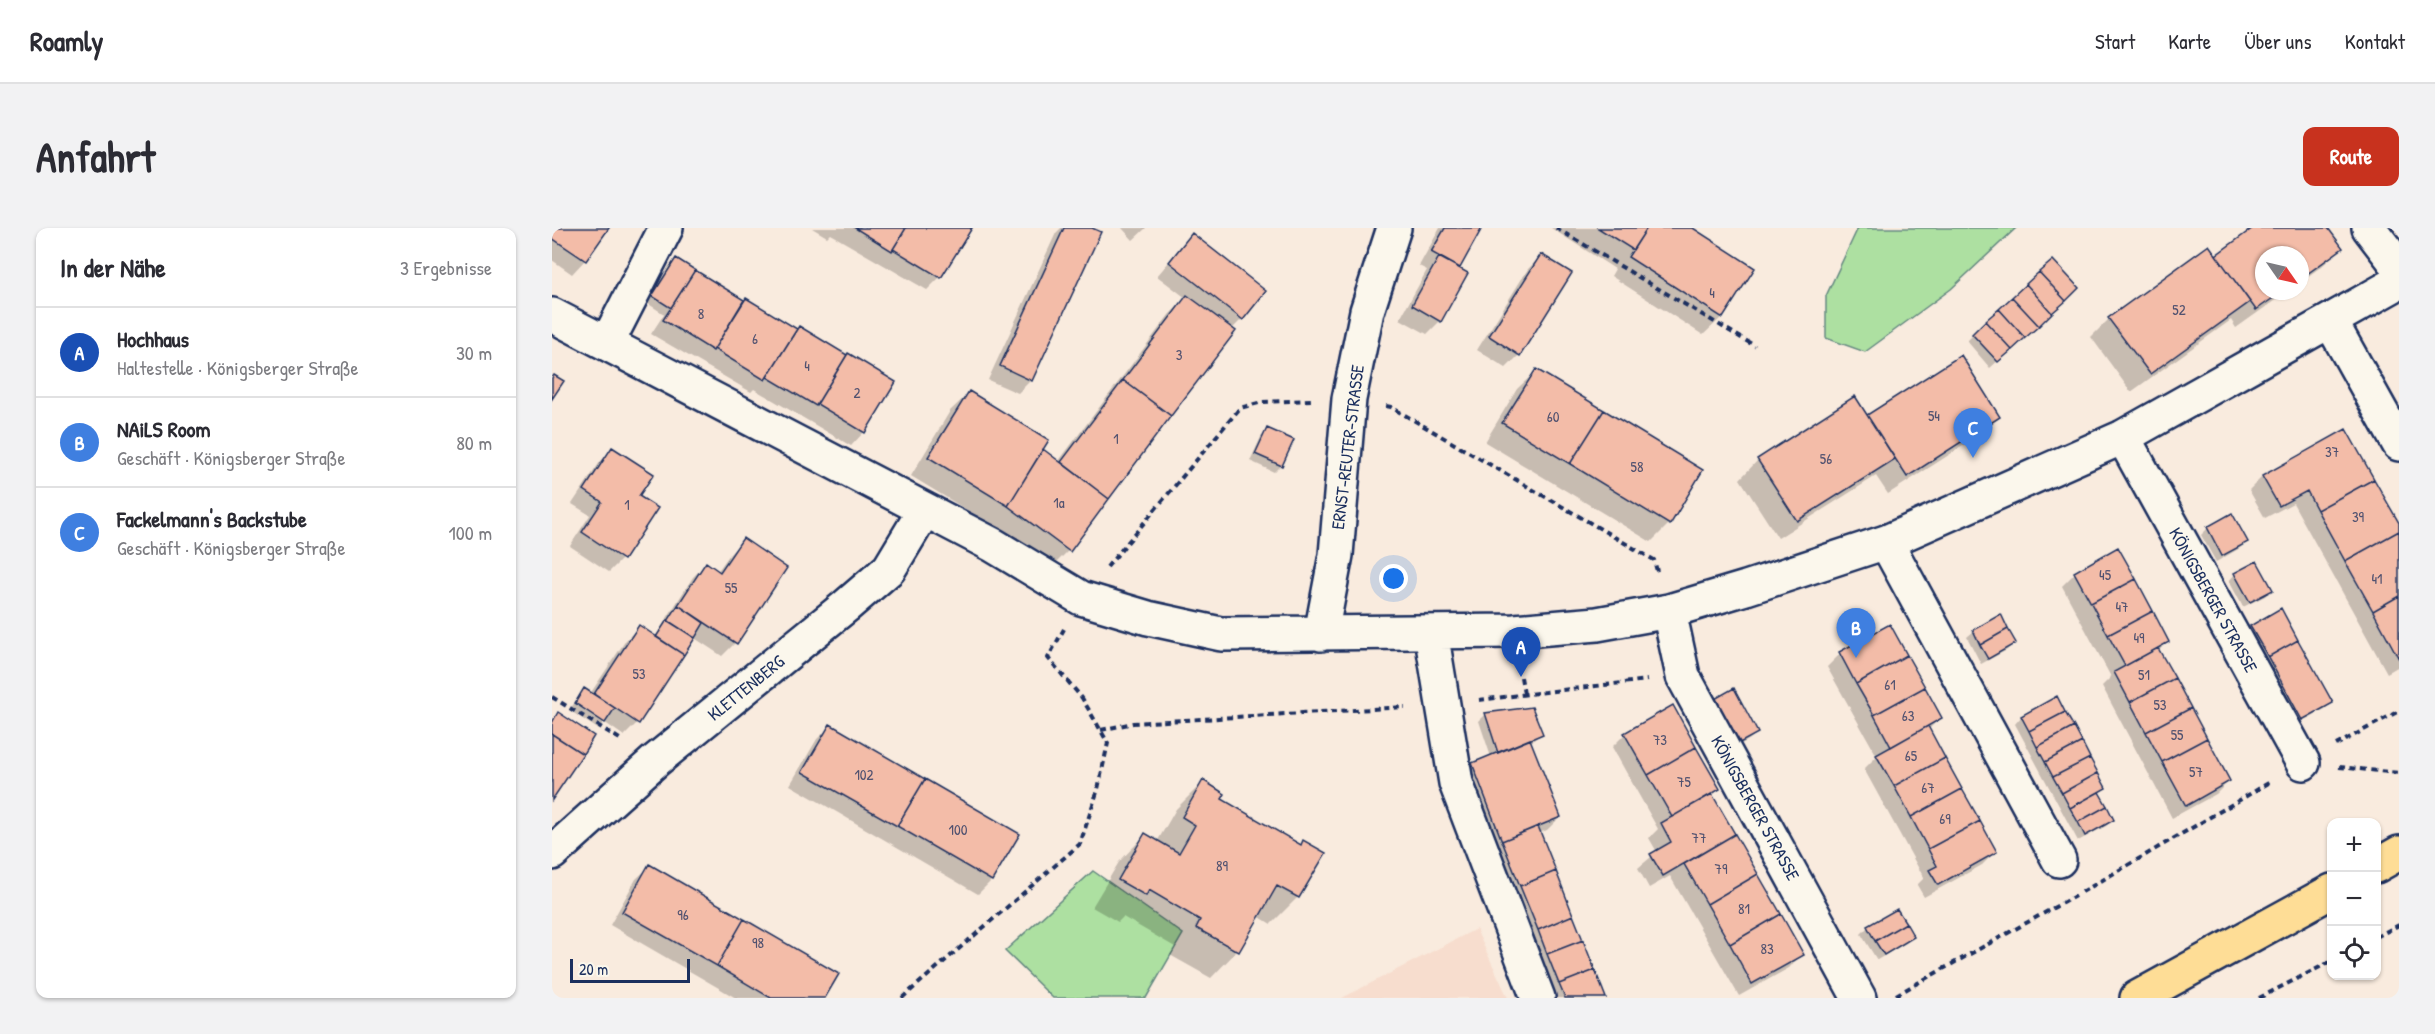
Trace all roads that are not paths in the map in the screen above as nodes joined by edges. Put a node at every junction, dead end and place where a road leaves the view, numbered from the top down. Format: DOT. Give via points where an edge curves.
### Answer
graph roads {
  1 [pos="666,228"];
  2 [pos="1394,228"];
  3 [pos="2369,228"];
  4 [pos="2399,267"];
  5 [pos="2399,282"];
  6 [pos="552,315"];
  7 [pos="2331,322"];
  8 [pos="607,343"];
  9 [pos="2123,438"];
  10 [pos="2399,444"];
  11 [pos="924,511"];
  12 [pos="1886,542"];
  13 [pos="1669,610"];
  14 [pos="1431,632"];
  15 [pos="1321,634"];
  16 [pos="2303,762"];
  17 [pos="552,853"];
  18 [pos="2399,853"];
  19 [pos="2059,860"];
  20 [pos="2381,863"];
  21 [pos="2327,893"];
  22 [pos="1538,998"];
  23 [pos="1859,998"];
  24 [pos="2137,998"];
  1 -- 8 [label="street"];
  2 -- 15 [label="street, ERNST-REUTER-STRASSE" via="1367,310 1349,399 1336,555"];
  3 -- 4 [label="street"];
  5 -- 7 [label="street"];
  6 -- 8 [label="street"];
  7 -- 9 [label="street"];
  7 -- 10 [label="street"];
  8 -- 11 [label="street"];
  9 -- 12 [label="street"];
  9 -- 16 [label="street, KÖNIGSBERGER STRASSE"];
  11 -- 15 [label="street" via="993,545 1081,598 1221,634"];
  11 -- 17 [label="street, KLETTENBERG" via="890,569 655,761"];
  12 -- 13 [label="street"];
  12 -- 19 [label="street"];
  13 -- 14 [label="street" via="1597,624 1531,631"];
  13 -- 23 [label="street, KÖNIGSBERGER STRASSE" via="1683,676"];
  14 -- 15 [label="street"];
  14 -- 22 [label="street" via="1456,783"];
  18 -- 20 [label="main road"];
  21 -- 24 [label="main road"];
}
